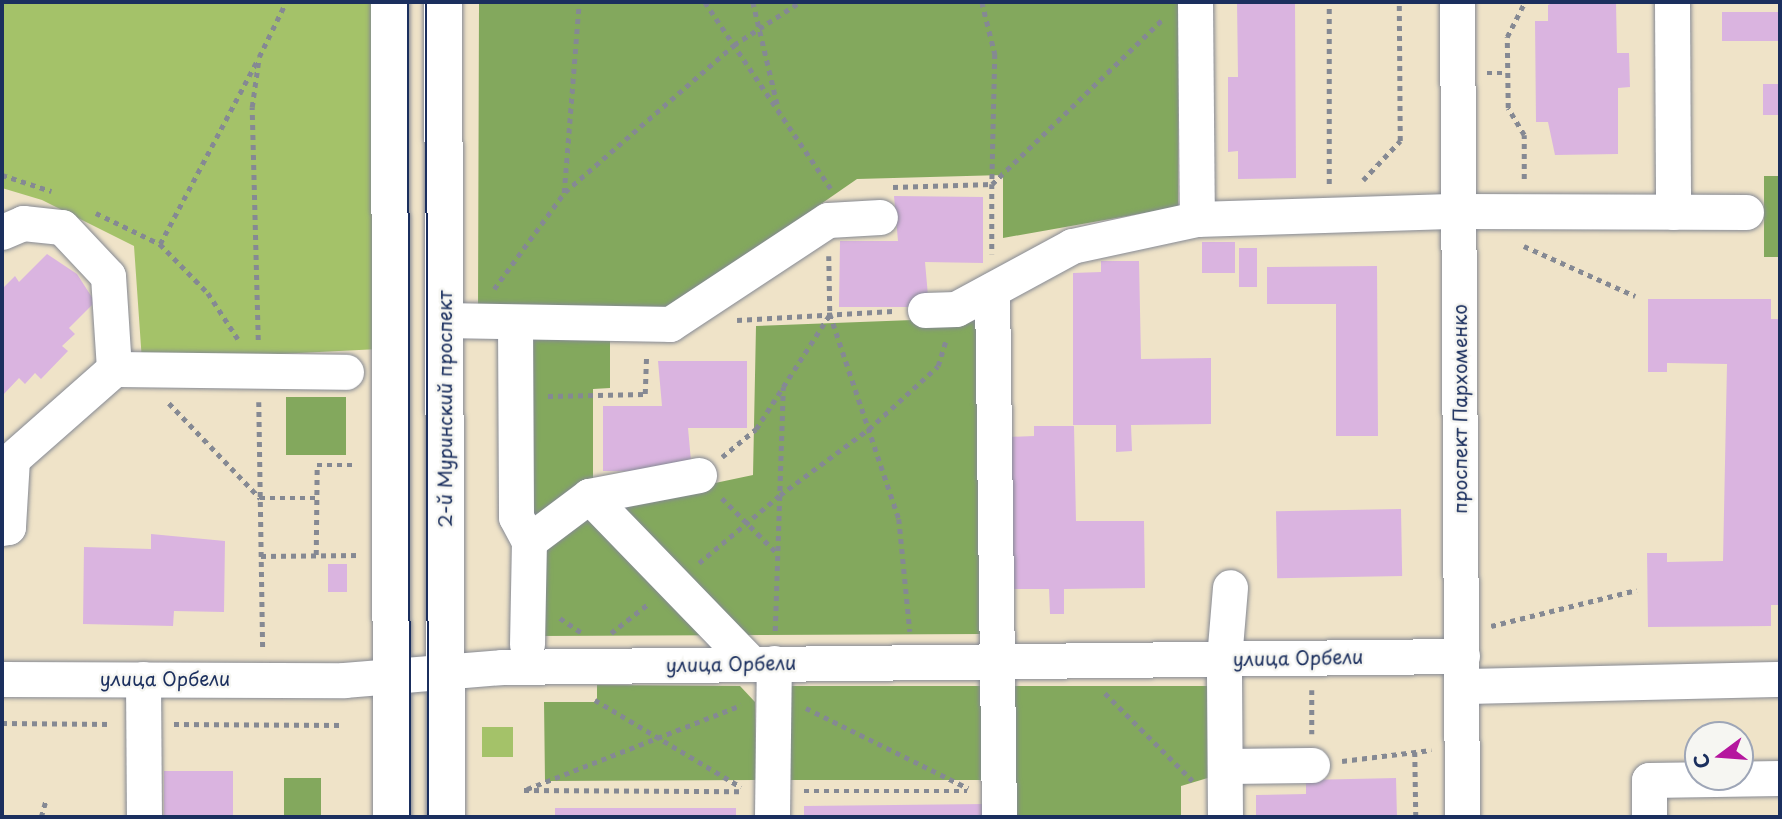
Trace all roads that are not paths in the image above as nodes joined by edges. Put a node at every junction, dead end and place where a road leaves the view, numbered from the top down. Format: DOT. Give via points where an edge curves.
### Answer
graph roads {
  1 [pos="390,2"];
  2 [pos="443,2"];
  3 [pos="1457,2"];
  4 [pos="1672,2"];
  5 [pos="1184,6"];
  6 [pos="1458,212"];
  7 [pos="1673,212"];
  8 [pos="1746,212"];
  9 [pos="853,219"];
  10 [pos="1197,219"];
  11 [pos="2,232"];
  12 [pos="992,290"];
  13 [pos="941,309"];
  14 [pos="458,321"];
  15 [pos="515,322"];
  16 [pos="126,370"];
  17 [pos="346,372"];
  18 [pos="699,475"];
  19 [pos="589,496"];
  20 [pos="2,528"];
  21 [pos="530,541"];
  22 [pos="1230,587"];
  23 [pos="527,644"];
  24 [pos="1224,659"];
  25 [pos="997,661"];
  26 [pos="1462,671"];
  27 [pos="766,673"];
  28 [pos="445,675"];
  29 [pos="2,679"];
  30 [pos="143,679"];
  31 [pos="391,679"];
  32 [pos="1780,679"];
  33 [pos="1312,765"];
  34 [pos="1225,766"];
  35 [pos="1780,778"];
  36 [pos="1225,815"];
  37 [pos="145,817"];
  38 [pos="392,817"];
  39 [pos="446,817"];
  40 [pos="772,817"];
  41 [pos="999,817"];
  42 [pos="1462,817"];
  43 [pos="1649,817"];
  1 -- 31 [label="main road"];
  2 -- 14 [label="main road, 2-й Муринский проспект"];
  3 -- 6 [label="street, проспект Пархоменко"];
  4 -- 7 [label="street"];
  5 -- 10 [label="street"];
  6 -- 7 [label="street" via="1519,226"];
  6 -- 10 [label="street"];
  6 -- 26 [label="street, проспект Пархоменко"];
  7 -- 8 [label="street"];
  9 -- 15 [label="street" via="670,324"];
  10 -- 12 [label="street" via="1072,246"];
  11 -- 16 [label="street" via="23,223 62,228 108,276"];
  12 -- 13 [label="street"];
  12 -- 25 [label="street"];
  14 -- 15 [label="street"];
  14 -- 28 [label="main road, 2-й Муринский проспект"];
  15 -- 21 [label="street" via="516,517"];
  16 -- 17 [label="street"];
  16 -- 20 [label="street" via="12,459 8,527"];
  18 -- 19 [label="street"];
  19 -- 21 [label="street"];
  19 -- 27 [label="street"];
  21 -- 23 [label="street"];
  22 -- 24 [label="street"];
  24 -- 25 [label="street, улица Орбели"];
  24 -- 26 [label="street, улица Орбели" via="1311,658"];
  24 -- 34 [label="street"];
  25 -- 27 [label="street, улица Орбели"];
  25 -- 41 [label="street"];
  26 -- 32 [label="street, улица Орбели"];
  26 -- 42 [label="street, проспект Пархоменко"];
  27 -- 28 [label="street, улица Орбели" via="502,667"];
  27 -- 40 [label="street"];
  28 -- 31 [label="street, улица Орбели"];
  28 -- 39 [label="main road, 2-й Муринский проспект"];
  29 -- 30 [label="street, улица Орбели"];
  30 -- 31 [label="street, улица Орбели"];
  30 -- 37 [label="street"];
  31 -- 38 [label="main road"];
  33 -- 34 [label="street"];
  34 -- 36 [label="street"];
  35 -- 43 [label="street" via="1649,780"];
}
